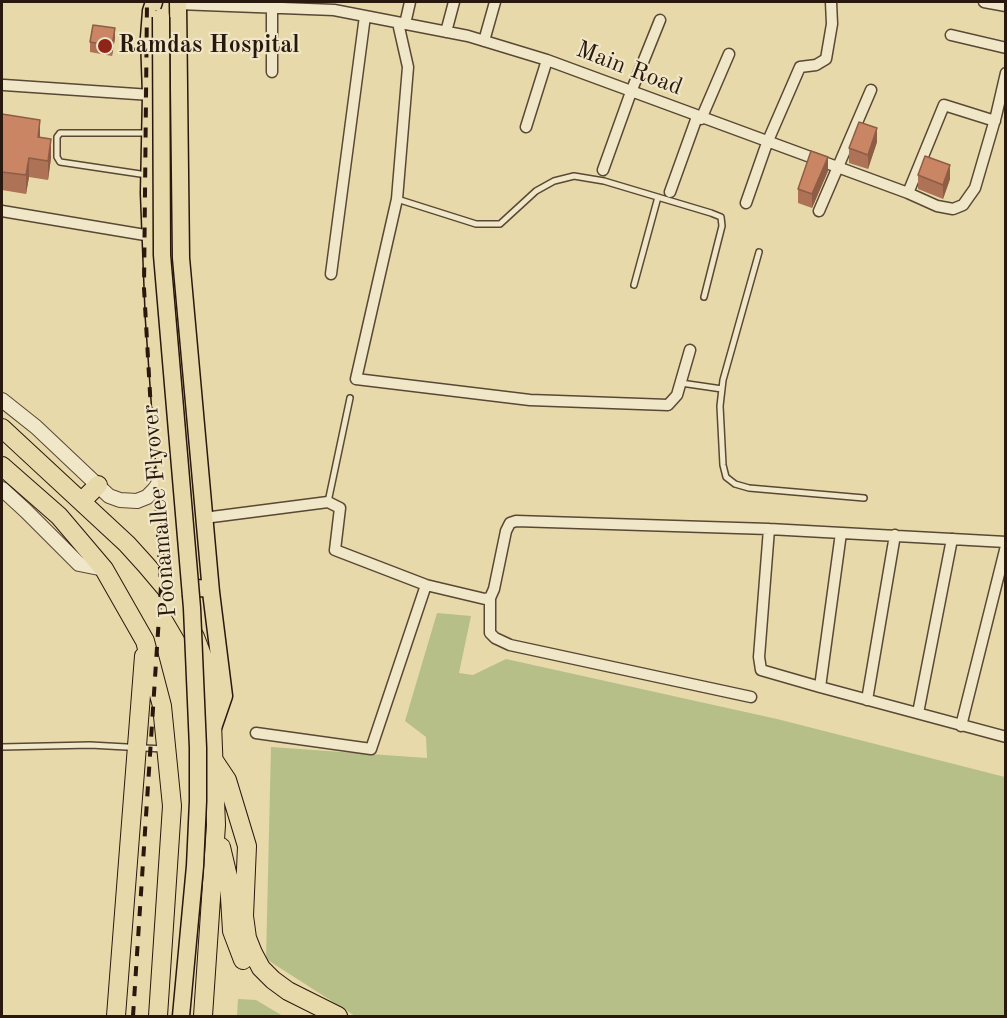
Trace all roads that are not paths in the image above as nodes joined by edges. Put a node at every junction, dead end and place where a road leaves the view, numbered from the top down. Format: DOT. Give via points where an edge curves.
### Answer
graph roads {
  1 [pos="153,2"];
  2 [pos="410,2"];
  3 [pos="454,2"];
  4 [pos="495,2"];
  5 [pos="831,2"];
  6 [pos="984,2"];
  7 [pos="178,3"];
  8 [pos="253,5"];
  9 [pos="334,6"];
  10 [pos="1005,6"];
  11 [pos="160,9"];
  12 [pos="272,9"];
  13 [pos="365,16"];
  14 [pos="660,20"];
  15 [pos="402,23"];
  16 [pos="446,32"];
  17 [pos="951,35"];
  18 [pos="484,41"];
  19 [pos="1005,48"];
  20 [pos="729,54"];
  21 [pos="547,60"];
  22 [pos="272,72"];
  23 [pos="1005,73"];
  24 [pos="4,85"];
  25 [pos="871,90"];
  26 [pos="631,92"];
  27 [pos="151,95"];
  28 [pos="699,118"];
  29 [pos="999,119"];
  30 [pos="526,127"];
  31 [pos="149,133"];
  32 [pos="767,142"];
  33 [pos="837,169"];
  34 [pos="603,170"];
  35 [pos="149,175"];
  36 [pos="670,192"];
  37 [pos="908,193"];
  38 [pos="658,197"];
  39 [pos="397,199"];
  40 [pos="746,203"];
  41 [pos="2,211"];
  42 [pos="819,211"];
  43 [pos="151,236"];
  44 [pos="759,252"];
  45 [pos="331,274"];
  46 [pos="634,285"];
  47 [pos="704,297"];
  48 [pos="690,350"];
  49 [pos="681,383"];
  50 [pos="722,389"];
  51 [pos="350,398"];
  52 [pos="2,400"];
  53 [pos="2,428"];
  54 [pos="2,466"];
  55 [pos="165,474"];
  56 [pos="98,485"];
  57 [pos="2,489"];
  58 [pos="864,498"];
  59 [pos="82,501"];
  60 [pos="328,502"];
  61 [pos="204,518"];
  62 [pos="769,529"];
  63 [pos="841,533"];
  64 [pos="895,536"];
  65 [pos="952,539"];
  66 [pos="1005,542"];
  67 [pos="1005,546"];
  68 [pos="104,569"];
  69 [pos="426,585"];
  70 [pos="210,588"];
  71 [pos="490,598"];
  72 [pos="145,640"];
  73 [pos="820,687"];
  74 [pos="751,697"];
  75 [pos="867,700"];
  76 [pos="918,714"];
  77 [pos="961,726"];
  78 [pos="212,731"];
  79 [pos="256,733"];
  80 [pos="1005,737"];
  81 [pos="2,747"];
  82 [pos="137,748"];
  83 [pos="168,749"];
  84 [pos="214,760"];
  85 [pos="216,825"];
  86 [pos="116,1017"];
  87 [pos="159,1017"];
  88 [pos="181,1017"];
  89 [pos="203,1017"];
  90 [pos="313,1017"];
  91 [pos="338,1017"];
  1 -- 27 [label="main road" via="148,37"];
  2 -- 15 [label="street"];
  3 -- 16 [label="street"];
  4 -- 18 [label="street"];
  5 -- 32 [label="street" via="826,59 800,67"];
  6 -- 10 [label="street"];
  7 -- 8 [label="street, Main Road"];
  7 -- 61 [label="main road" via="181,258"];
  8 -- 12 [label="street, Main Road"];
  9 -- 12 [label="street, Main Road"];
  9 -- 13 [label="street, Main Road"];
  11 -- 88 [label="main road, Poonamallee Flyover, bridge" via="162,255 189,566 197,724 195,866"];
  12 -- 22 [label="street"];
  13 -- 15 [label="street, Main Road"];
  13 -- 45 [label="street"];
  14 -- 26 [label="street"];
  15 -- 16 [label="street, Main Road"];
  15 -- 39 [label="street" via="408,67"];
  16 -- 18 [label="street, Main Road"];
  17 -- 19 [label="street"];
  18 -- 21 [label="street, Main Road"];
  20 -- 28 [label="street"];
  21 -- 26 [label="street, Main Road"];
  21 -- 30 [label="street"];
  23 -- 29 [label="street"];
  24 -- 27 [label="street"];
  25 -- 33 [label="street"];
  26 -- 28 [label="street, Main Road"];
  26 -- 34 [label="street"];
  27 -- 31 [label="main road"];
  28 -- 32 [label="street, Main Road"];
  28 -- 36 [label="street"];
  29 -- 37 [label="street" via="944,105"];
  29 -- 37 [label="street, Main Road" via="975,188 963,205 953,209 937,206"];
  31 -- 35 [label="main road"];
  31 -- 35 [label="lane" via="60,133 57,157 60,162"];
  32 -- 33 [label="street, Main Road"];
  32 -- 40 [label="street"];
  33 -- 37 [label="street, Main Road"];
  33 -- 42 [label="street"];
  35 -- 43 [label="main road"];
  38 -- 39 [label="lane" via="574,176 536,191 500,224 476,224"];
  38 -- 46 [label="lane"];
  38 -- 47 [label="lane" via="723,220"];
  39 -- 49 [label="street" via="356,379 519,399 668,405"];
  41 -- 43 [label="street"];
  43 -- 55 [label="main road"];
  44 -- 50 [label="lane"];
  48 -- 49 [label="street"];
  49 -- 50 [label="lane"];
  50 -- 58 [label="lane" via="723,465 726,477 735,484"];
  51 -- 60 [label="lane"];
  52 -- 56 [label="street"];
  53 -- 59 [label="highway"];
  54 -- 68 [label="highway" via="59,516"];
  55 -- 56 [label="street" via="147,497 137,501 109,496"];
  55 -- 70 [label="main road" via="178,583 185,589"];
  56 -- 59 [label="highway"];
  57 -- 68 [label="street" via="79,564"];
  59 -- 78 [label="highway" via="128,544 168,591 195,637 208,671"];
  60 -- 61 [label="street"];
  60 -- 69 [label="street" via="340,508 335,550"];
  61 -- 70 [label="main road"];
  62 -- 63 [label="street"];
  62 -- 71 [label="street" via="516,521 506,531"];
  62 -- 73 [label="street" via="761,670"];
  63 -- 64 [label="street"];
  63 -- 73 [label="street"];
  64 -- 65 [label="street"];
  64 -- 75 [label="street"];
  65 -- 66 [label="street"];
  65 -- 76 [label="street"];
  67 -- 77 [label="street"];
  68 -- 72 [label="highway"];
  69 -- 71 [label="street"];
  69 -- 79 [label="street" via="371,749"];
  70 -- 78 [label="main road" via="224,696"];
  71 -- 74 [label="street" via="490,633 510,645"];
  72 -- 82 [label="highway"];
  72 -- 83 [label="highway" via="162,706"];
  73 -- 75 [label="street"];
  75 -- 76 [label="street"];
  76 -- 77 [label="street"];
  77 -- 80 [label="street"];
  78 -- 84 [label="highway"];
  81 -- 82 [label="lane"];
  82 -- 83 [label="lane"];
  82 -- 86 [label="highway"];
  83 -- 87 [label="highway" via="172,806"];
  84 -- 85 [label="highway"];
  84 -- 91 [label="highway" via="227,780 247,846 244,916 253,954 273,980"];
  85 -- 89 [label="highway"];
  85 -- 90 [label="highway" via="229,881 232,931 246,967 274,997"];
}
